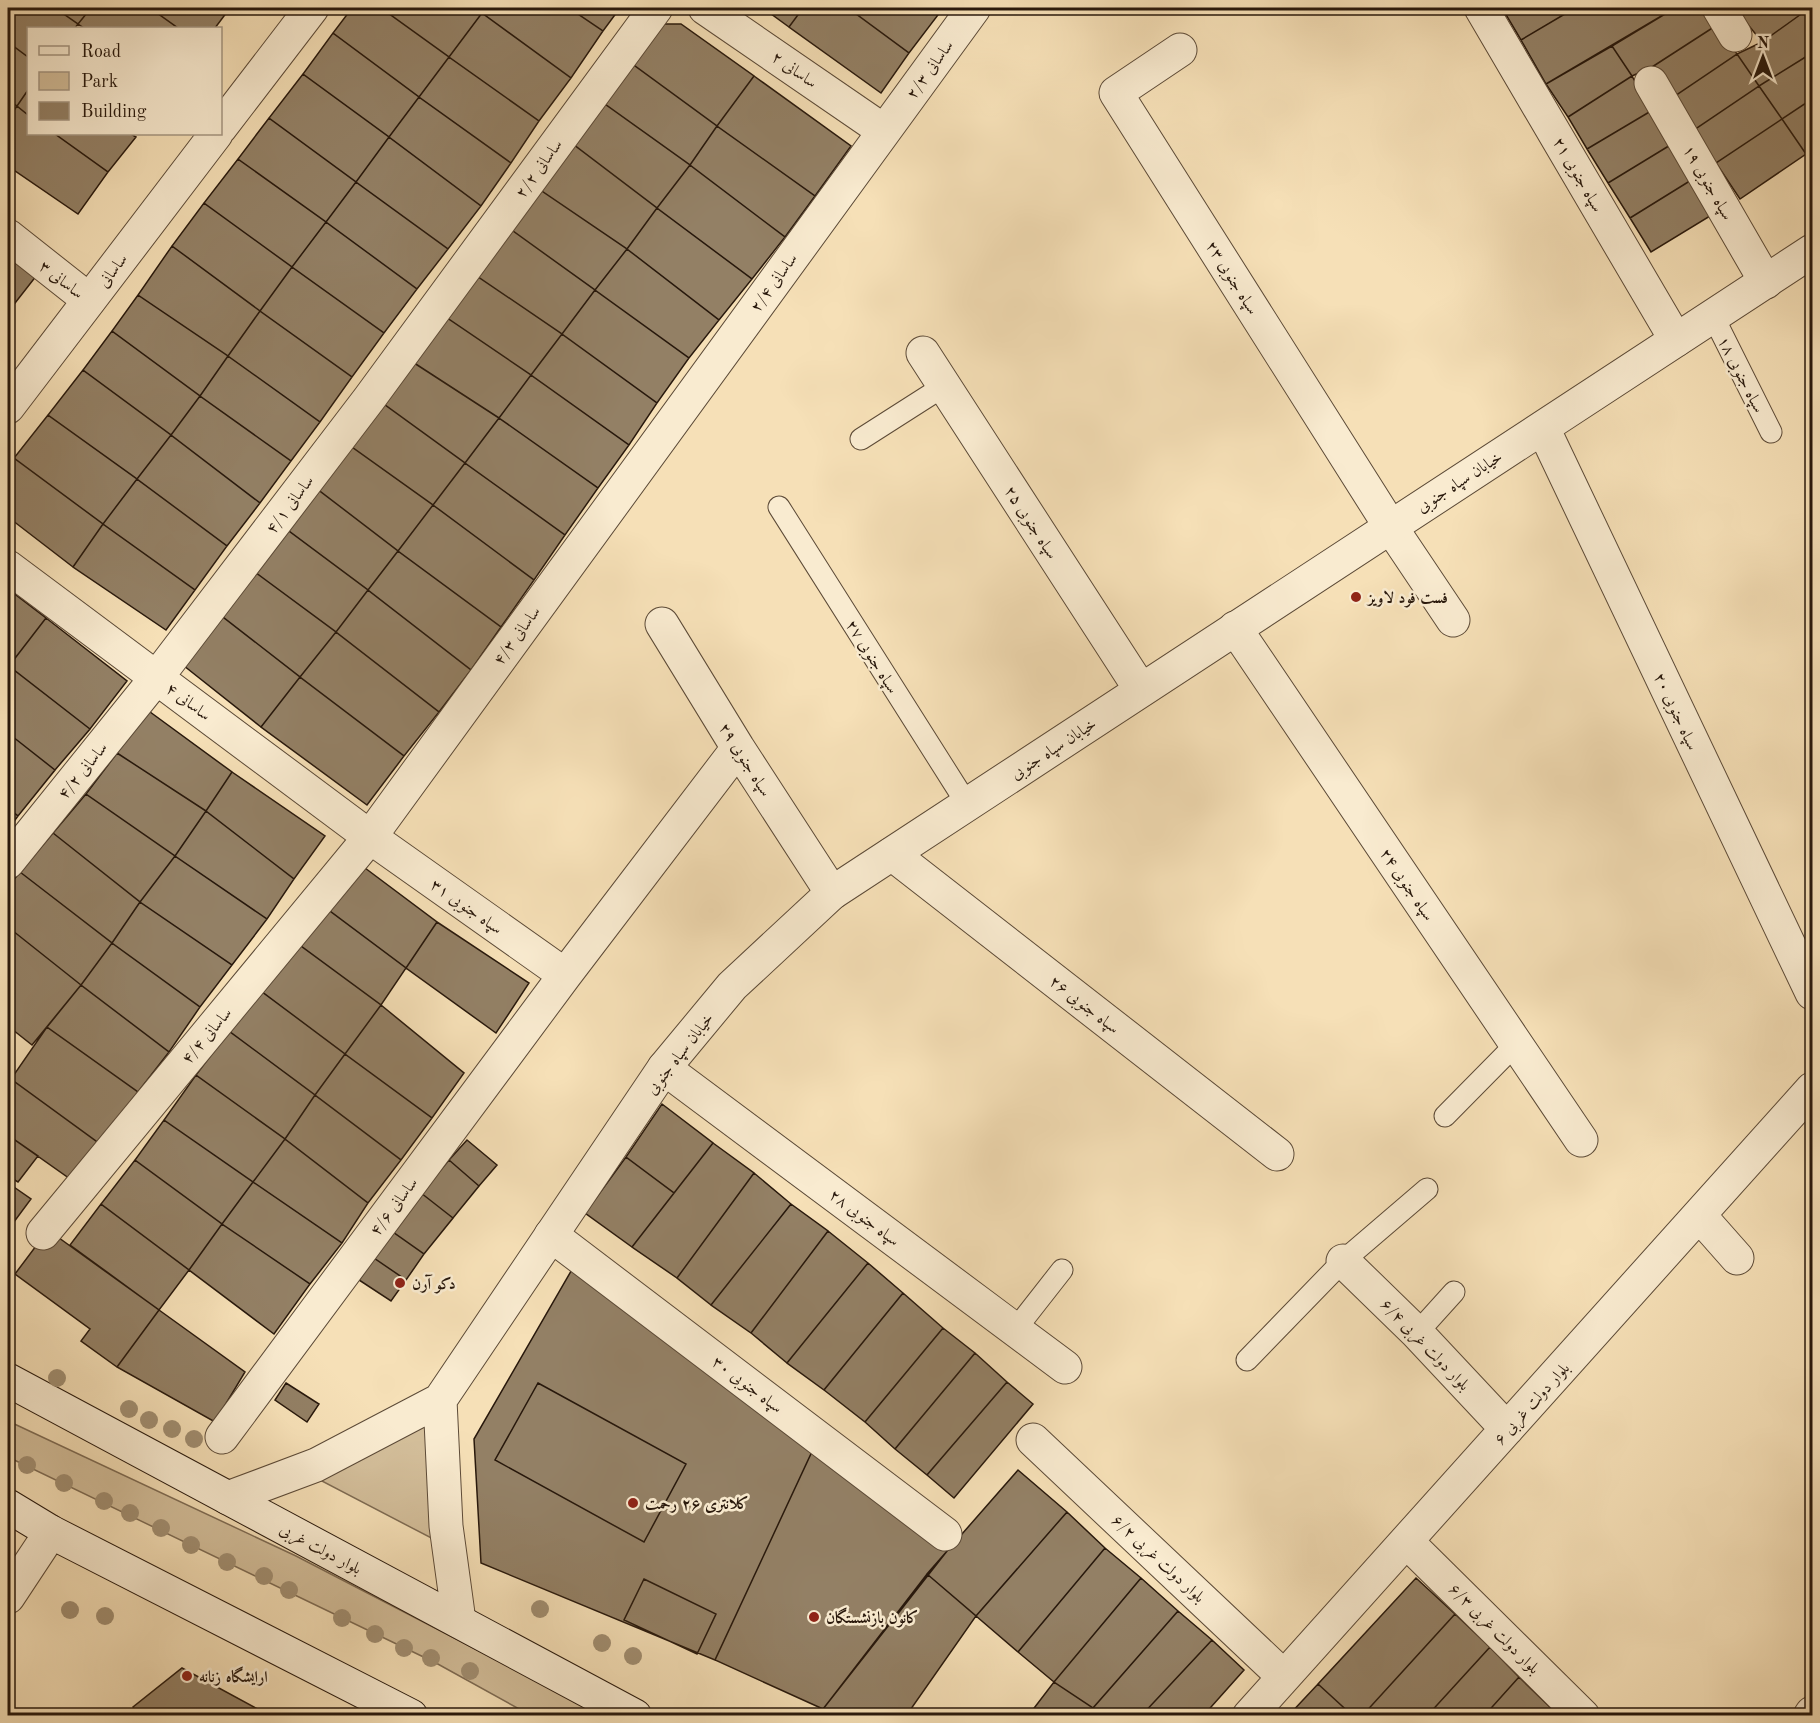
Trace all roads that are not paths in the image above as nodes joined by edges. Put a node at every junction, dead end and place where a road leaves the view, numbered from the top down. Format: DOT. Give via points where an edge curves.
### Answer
graph roads {
  1 [pos="312,8"];
  2 [pos="656,8"];
  3 [pos="705,8"];
  4 [pos="975,8"];
  5 [pos="1481,8"];
  6 [pos="1719,8"];
  7 [pos="1735,36"];
  8 [pos="1180,50"];
  9 [pos="1652,83"];
  10 [pos="222,125"];
  11 [pos="884,131"];
  12 [pos="215,135"];
  13 [pos="8,236"];
  14 [pos="1812,251"];
  15 [pos="1766,282"];
  16 [pos="89,300"];
  17 [pos="1713,316"];
  18 [pos="420,329"];
  19 [pos="1676,340"];
  20 [pos="923,353"];
  21 [pos="944,386"];
  22 [pos="8,407"];
  23 [pos="1543,428"];
  24 [pos="1771,432"];
  25 [pos="662,434"];
  26 [pos="861,439"];
  27 [pos="779,507"];
  28 [pos="1390,526"];
  29 [pos="8,567"];
  30 [pos="1453,620"];
  31 [pos="662,624"];
  32 [pos="1235,628"];
  33 [pos="157,677"];
  34 [pos="1141,690"];
  35 [pos="738,748"];
  36 [pos="967,804"];
  37 [pos="370,837"];
  38 [pos="892,854"];
  39 [pos="8,862"];
  40 [pos="832,893"];
  41 [pos="564,975"];
  42 [pos="1812,993"];
  43 [pos="1516,1044"];
  44 [pos="664,1068"];
  45 [pos="1812,1089"];
  46 [pos="1445,1116"];
  47 [pos="1581,1140"];
  48 [pos="1277,1154"];
  49 [pos="1427,1189"];
  50 [pos="1699,1215"];
  51 [pos="43,1233"];
  52 [pos="551,1235"];
  53 [pos="1737,1258"];
  54 [pos="1343,1261"];
  55 [pos="1062,1270"];
  56 [pos="1454,1292"];
  57 [pos="1015,1330"];
  58 [pos="1417,1333"];
  59 [pos="1247,1360"];
  60 [pos="1065,1367"];
  61 [pos="10,1379"];
  62 [pos="441,1400"];
  63 [pos="1507,1429"];
  64 [pos="222,1437"];
  65 [pos="1033,1440"];
  66 [pos="228,1498"];
  67 [pos="8,1506"];
  68 [pos="51,1532"];
  69 [pos="945,1534"];
  70 [pos="1406,1541"];
  71 [pos="8,1596"];
  72 [pos="459,1621"];
  73 [pos="1284,1677"];
  74 [pos="411,1716"];
  75 [pos="635,1716"];
  76 [pos="1249,1716"];
  77 [pos="1583,1716"];
  1 -- 10 [label="street"];
  2 -- 18 [label="street, ۲/۲ ساسانی"];
  3 -- 11 [label="street, ۲ ساسانی"];
  4 -- 11 [label="street, ۲/۳ ساسانی"];
  5 -- 19 [label="street, ۲۱ سپاه جنوبی"];
  6 -- 7 [label="street"];
  8 -- 28 [label="street, ۲۳ سپاه جنوبی" via="1116,93"];
  9 -- 15 [label="street, ۱۹ سپاه جنوبی"];
  11 -- 25 [label="street, ۲/۴ ساسانی"];
  12 -- 16 [label="street, ساسانی"];
  13 -- 16 [label="street, ۳ ساسانی"];
  14 -- 15 [label="street, خیابان سپاه جنوبی"];
  15 -- 17 [label="street, خیابان سپاه جنوبی"];
  16 -- 22 [label="street, ساسانی"];
  17 -- 19 [label="street, خیابان سپاه جنوبی"];
  17 -- 24 [label="lane, ۱۸ سپاه جنوبی"];
  18 -- 33 [label="street, ۴/۱ ساسانی"];
  19 -- 23 [label="street, خیابان سپاه جنوبی"];
  20 -- 21 [label="street, ۲۵ سپاه جنوبی"];
  21 -- 26 [label="lane"];
  21 -- 34 [label="street, ۲۵ سپاه جنوبی"];
  23 -- 28 [label="street, خیابان سپاه جنوبی"];
  23 -- 42 [label="street, ۲۰ سپاه جنوبی"];
  25 -- 37 [label="street, ۴/۳ ساسانی"];
  27 -- 36 [label="lane, ۲۷ سپاه جنوبی"];
  28 -- 30 [label="street"];
  28 -- 32 [label="street, خیابان سپاه جنوبی"];
  29 -- 33 [label="street, ۴ ساسانی"];
  31 -- 35 [label="street, ۲۹ سپاه جنوبی"];
  32 -- 34 [label="street, خیابان سپاه جنوبی"];
  32 -- 43 [label="street, ۲۴ سپاه جنوبی"];
  33 -- 37 [label="street, ۴ ساسانی"];
  33 -- 39 [label="street, ۴/۲ ساسانی"];
  34 -- 36 [label="street, خیابان سپاه جنوبی"];
  35 -- 40 [label="street, ۲۹ سپاه جنوبی"];
  35 -- 41 [label="street, ۴/۶ ساسانی"];
  36 -- 38 [label="street, خیابان سپاه جنوبی"];
  37 -- 41 [label="street, ۳۱ سپاه جنوبی"];
  37 -- 51 [label="street, ۴/۴ ساسانی"];
  38 -- 40 [label="street, خیابان سپاه جنوبی"];
  38 -- 48 [label="street, ۲۶ سپاه جنوبی"];
  40 -- 44 [label="street, خیابان سپاه جنوبی" via="732,986"];
  41 -- 64 [label="street, ۴/۶ ساسانی"];
  43 -- 46 [label="lane"];
  43 -- 47 [label="street, ۲۴ سپاه جنوبی"];
  44 -- 52 [label="street, خیابان سپاه جنوبی"];
  44 -- 57 [label="street, ۲۸ سپاه جنوبی"];
  45 -- 50 [label="street, بلوار دولت غربی ۶"];
  49 -- 54 [label="lane"];
  50 -- 53 [label="street"];
  50 -- 63 [label="street, بلوار دولت غربی ۶"];
  52 -- 62 [label="street, خیابان سپاه جنوبی"];
  52 -- 69 [label="street, ۳۰ سپاه جنوبی"];
  54 -- 58 [label="street, بلوار دولت غربی ۶/۴"];
  54 -- 59 [label="lane"];
  55 -- 57 [label="lane"];
  56 -- 58 [label="lane"];
  57 -- 60 [label="street, ۲۸ سپاه جنوبی"];
  58 -- 63 [label="street, بلوار دولت غربی ۶/۴"];
  61 -- 66 [label="street, بلوار دولت غربی"];
  62 -- 66 [label="street" via="316,1465"];
  62 -- 72 [label="street" via="446,1526"];
  63 -- 70 [label="street, بلوار دولت غربی ۶"];
  65 -- 73 [label="street, بلوار دولت غربی ۶/۲"];
  66 -- 72 [label="street, بلوار دولت غربی"];
  67 -- 68 [label="street"];
  68 -- 71 [label="street"];
  68 -- 74 [label="street"];
  70 -- 73 [label="street, بلوار دولت غربی ۶"];
  70 -- 77 [label="street, بلوار دولت غربی ۶/۳"];
  72 -- 75 [label="street, بلوار دولت غربی"];
  73 -- 76 [label="street, بلوار دولت غربی ۶"];
}
